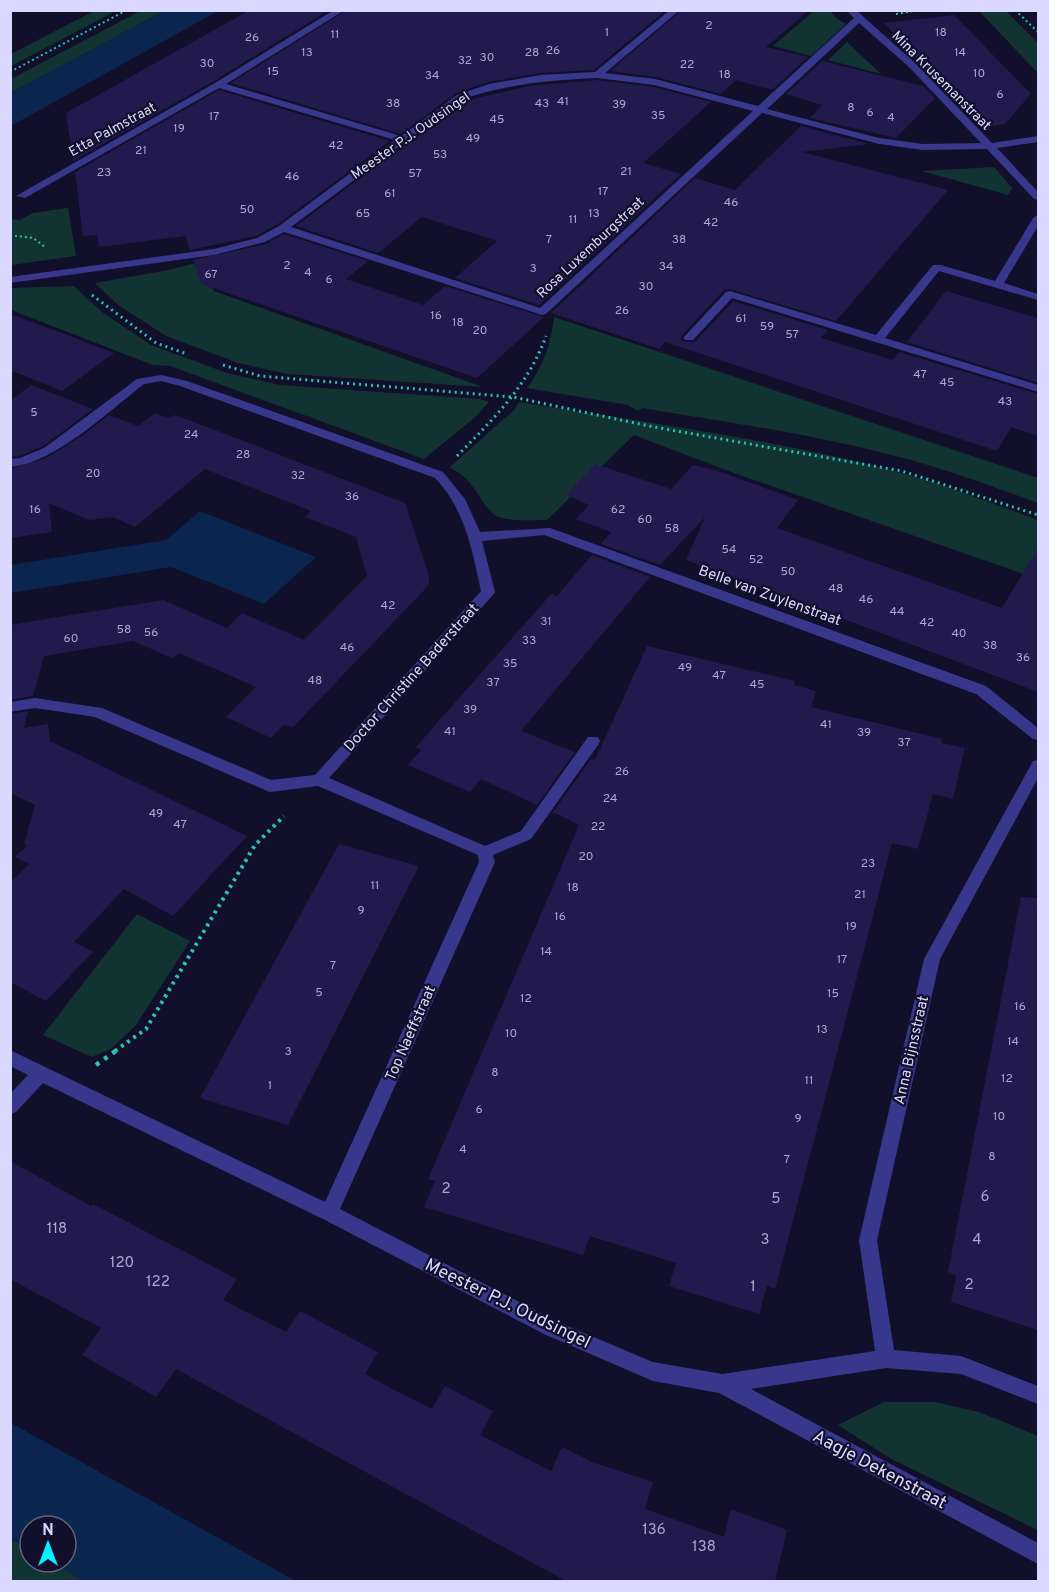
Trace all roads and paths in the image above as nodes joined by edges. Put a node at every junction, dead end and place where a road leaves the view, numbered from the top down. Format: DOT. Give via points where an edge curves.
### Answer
graph roads {
  1 [pos="127,10"];
  2 [pos="341,10"];
  3 [pos="676,10"];
  4 [pos="850,10"];
  5 [pos="1016,10"];
  6 [pos="858,19"];
  7 [pos="1038,32"];
  8 [pos="10,72"];
  9 [pos="597,75"];
  10 [pos="218,85"];
  11 [pos="761,110"];
  12 [pos="400,139"];
  13 [pos="1038,139"];
  14 [pos="988,146"];
  15 [pos="21,196"];
  16 [pos="1038,197"];
  17 [pos="1038,218"];
  18 [pos="283,228"];
  19 [pos="65,272"];
  20 [pos="10,280"];
  21 [pos="998,285"];
  22 [pos="1038,297"];
  23 [pos="542,312"];
  24 [pos="689,338"];
  25 [pos="878,340"];
  26 [pos="188,354"];
  27 [pos="217,364"];
  28 [pos="1038,389"];
  29 [pos="513,397"];
  30 [pos="10,463"];
  31 [pos="439,475"];
  32 [pos="1038,515"];
  33 [pos="475,537"];
  34 [pos="10,707"];
  35 [pos="1038,735"];
  36 [pos="593,741"];
  37 [pos="1038,765"];
  38 [pos="319,780"];
  39 [pos="485,852"];
  40 [pos="10,1057"];
  41 [pos="40,1074"];
  42 [pos="67,1087"];
  43 [pos="10,1107"];
  44 [pos="329,1213"];
  45 [pos="886,1359"];
  46 [pos="722,1384"];
  47 [pos="1038,1395"];
  48 [pos="1038,1554"];
  1 -- 8 [label="path"];
  2 -- 10 [label="street, Etta Palmstraat"];
  3 -- 9 [label="street"];
  4 -- 6 [label="street, Mina Krusemanstraat"];
  5 -- 7 [label="path"];
  6 -- 11 [label="street, Rosa Luxemburgstraat"];
  6 -- 14 [label="street, Mina Krusemanstraat" via="912,65"];
  9 -- 11 [label="street, Meester P.J. Oudsingel" via="641,79"];
  9 -- 12 [label="street, Meester P.J. Oudsingel" via="531,79 475,91 460,97"];
  10 -- 12 [label="street"];
  10 -- 15 [label="street, Etta Palmstraat"];
  11 -- 14 [label="street, Meester P.J. Oudsingel" via="879,141 923,147"];
  11 -- 23 [label="street, Rosa Luxemburgstraat"];
  12 -- 18 [label="street, Meester P.J. Oudsingel"];
  13 -- 14 [label="street, Meester P.J. Oudsingel"];
  14 -- 16 [label="street, Mina Krusemanstraat"];
  17 -- 21 [label="street"];
  18 -- 19 [label="street, Meester P.J. Oudsingel" via="261,240 214,252"];
  18 -- 23 [label="street, Rosa Luxemburgstraat"];
  19 -- 20 [label="street, Meester P.J. Oudsingel"];
  19 -- 26 [label="path" via="156,343"];
  21 -- 22 [label="street"];
  21 -- 25 [label="street" via="937,267"];
  23 -- 29 [label="path" via="547,333 539,361"];
  24 -- 25 [label="street" via="730,294"];
  25 -- 28 [label="street"];
  27 -- 29 [label="path" via="260,376"];
  29 -- 31 [label="path"];
  29 -- 32 [label="path" via="654,427 902,471"];
  30 -- 31 [label="street" via="48,451 141,381 160,378"];
  31 -- 33 [label="street, Doctor Christine Baderstraat" via="451,485"];
  33 -- 35 [label="street, Belle van Zuylenstraat" via="545,531 981,690"];
  33 -- 38 [label="street, Doctor Christine Baderstraat" via="488,592"];
  34 -- 38 [label="street" via="35,703 97,712 270,786"];
  36 -- 39 [label="street" via="526,835"];
  37 -- 45 [label="street, Anna Bijnsstraat" via="932,959 868,1240"];
  38 -- 39 [label="street"];
  38 -- 42 [label="path" via="255,845 146,1029"];
  39 -- 44 [label="street, Top Naeffstraat" via="487,862"];
  40 -- 41 [label="street, Meester P.J. Oudsingel"];
  41 -- 42 [label="street, Meester P.J. Oudsingel"];
  41 -- 43 [label="street"];
  42 -- 44 [label="street, Meester P.J. Oudsingel"];
  44 -- 46 [label="street, Meester P.J. Oudsingel" via="551,1328 652,1371"];
  45 -- 46 [label="street, Meester P.J. Oudsingel"];
  45 -- 47 [label="street, Meester P.J. Oudsingel" via="961,1365"];
  46 -- 48 [label="street, Aagje Dekenstraat"];
}
